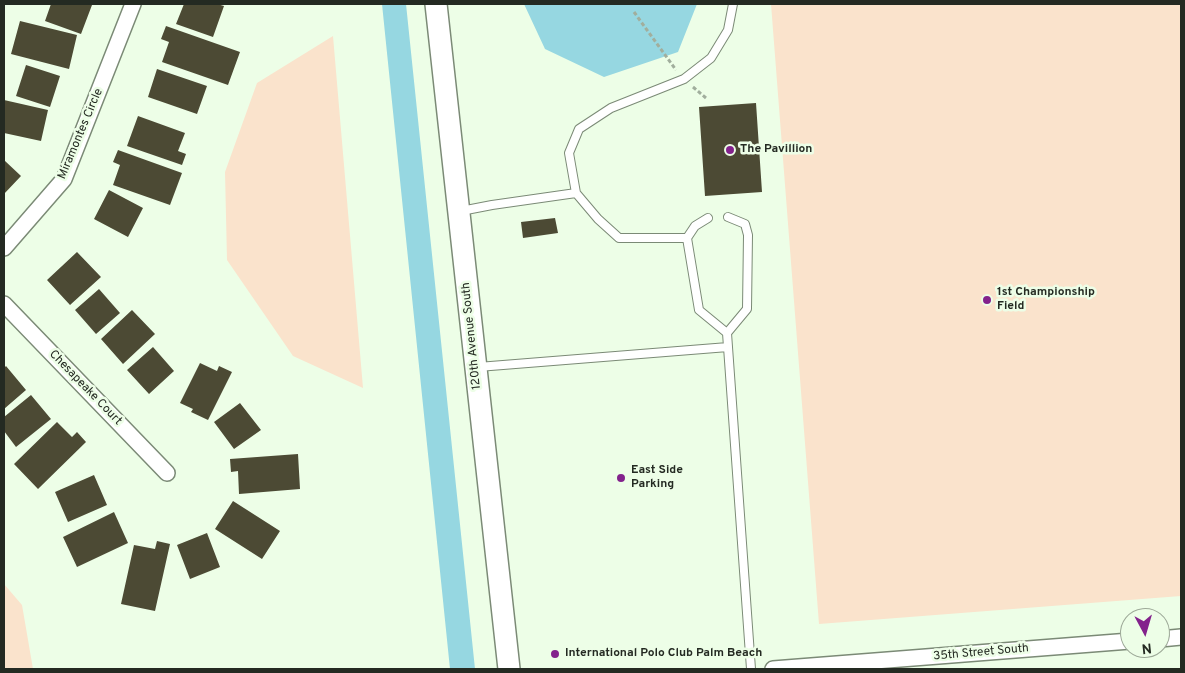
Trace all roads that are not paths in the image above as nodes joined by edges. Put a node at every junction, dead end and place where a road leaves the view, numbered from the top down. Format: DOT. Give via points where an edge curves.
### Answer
graph roads {
  1 [pos="133,4"];
  2 [pos="436,4"];
  3 [pos="733,4"];
  4 [pos="576,193"];
  5 [pos="458,212"];
  6 [pos="728,217"];
  7 [pos="708,218"];
  8 [pos="687,238"];
  9 [pos="4,248"];
  10 [pos="4,304"];
  11 [pos="727,333"];
  12 [pos="728,347"];
  13 [pos="476,367"];
  14 [pos="167,473"];
  15 [pos="1120,642"];
  16 [pos="509,669"];
  17 [pos="751,669"];
  18 [pos="772,669"];
  1 -- 9 [label="street, Miramontes Circle" via="64,179"];
  2 -- 5 [label="street, 120th Avenue South"];
  3 -- 4 [label="lane" via="728,30 712,58 684,78 611,108 578,130 569,153"];
  4 -- 5 [label="lane"];
  4 -- 8 [label="lane" via="620,238"];
  5 -- 13 [label="street, 120th Avenue South"];
  6 -- 11 [label="lane" via="745,224 748,235 747,309"];
  7 -- 8 [label="lane" via="695,226"];
  8 -- 11 [label="lane" via="699,310"];
  10 -- 14 [label="street, Chesapeake Court"];
  11 -- 12 [label="lane"];
  12 -- 13 [label="lane"];
  12 -- 17 [label="lane"];
  13 -- 16 [label="street, 120th Avenue South"];
  15 -- 18 [label="street, 35th Street South"];
}
